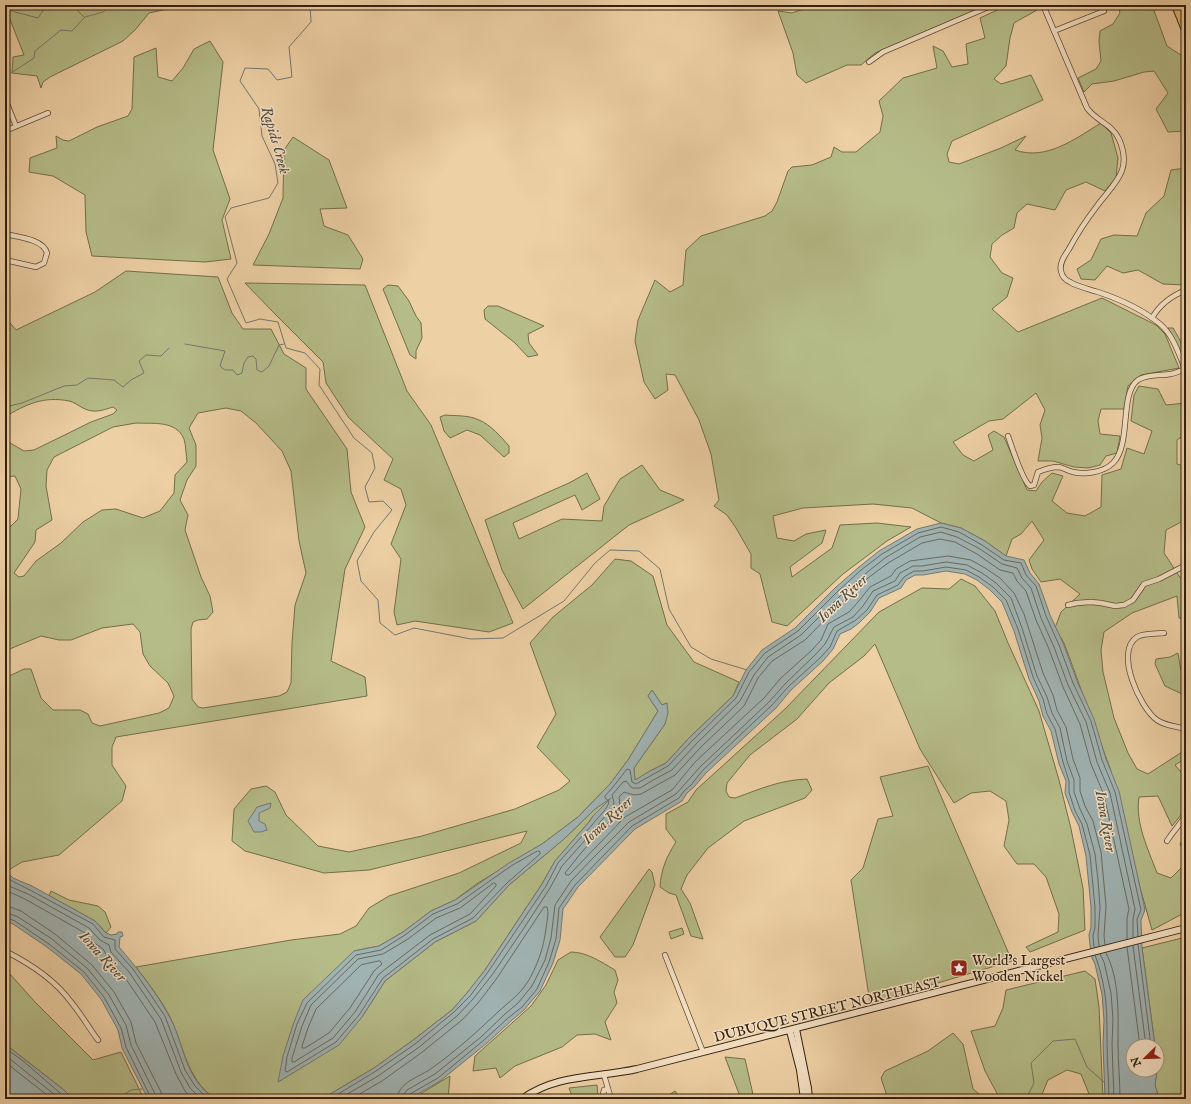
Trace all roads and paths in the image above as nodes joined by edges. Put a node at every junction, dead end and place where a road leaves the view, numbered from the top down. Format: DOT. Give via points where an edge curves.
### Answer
graph roads {
  1 [pos="993,5"];
  2 [pos="1043,5"];
  3 [pos="1176,5"];
  4 [pos="1104,11"];
  5 [pos="1186,30"];
  6 [pos="1054,31"];
  7 [pos="869,62"];
  8 [pos="5,99"];
  9 [pos="48,114"];
  10 [pos="16,126"];
  11 [pos="5,131"];
  12 [pos="5,234"];
  13 [pos="5,260"];
  14 [pos="1186,290"];
  15 [pos="1152,318"];
  16 [pos="1186,370"];
  17 [pos="1008,436"];
  18 [pos="1186,565"];
  19 [pos="1068,605"];
  20 [pos="1164,633"];
  21 [pos="1186,729"];
  22 [pos="1186,814"];
  23 [pos="1167,840"];
  24 [pos="1186,928"];
  25 [pos="5,951"];
  26 [pos="664,955"];
  27 [pos="793,1030"];
  28 [pos="98,1040"];
  29 [pos="703,1052"];
  30 [pos="604,1075"];
  31 [pos="610,1098"];
  32 [pos="522,1099"];
  33 [pos="804,1099"];
  34 [pos="809,1099"];
  1 -- 7 [label="street" via="883,52"];
  2 -- 6 [label="street"];
  3 -- 5 [label="highway"];
  4 -- 6 [label="street"];
  6 -- 15 [label="street" via="1087,108 1116,133 1124,160 1118,181 1098,205 1063,259 1061,273 1072,283 1111,297"];
  8 -- 10 [label="street"];
  9 -- 10 [label="street"];
  10 -- 11 [label="street"];
  12 -- 13 [label="street" via="38,242 47,253 44,263 36,267"];
  14 -- 15 [label="street" via="1166,301"];
  15 -- 16 [label="street" via="1169,334"];
  16 -- 17 [label="street" via="1147,377 1134,384 1130,392 1120,454 1113,463 1104,468 1087,474 1061,467 1048,468 1038,472 1034,485 1030,486"];
  18 -- 19 [label="street" via="1143,585 1133,600 1124,605 1091,602"];
  20 -- 21 [label="street" via="1142,635 1131,643 1128,652 1131,675 1150,714 1160,722"];
  22 -- 23 [label="street"];
  24 -- 27 [label="main road, DUBUQUE STREET NORTHEAST"];
  25 -- 28 [label="street" via="25,961 65,994"];
  26 -- 29 [label="street"];
  27 -- 29 [label="main road, DUBUQUE STREET NORTHEAST"];
  27 -- 33 [label="main road"];
  27 -- 34 [label="main road"];
  29 -- 30 [label="main road, DUBUQUE STREET NORTHEAST" via="626,1072"];
  30 -- 31 [label="street"];
  30 -- 32 [label="main road, DUBUQUE STREET NORTHEAST" via="558,1081"];
}
